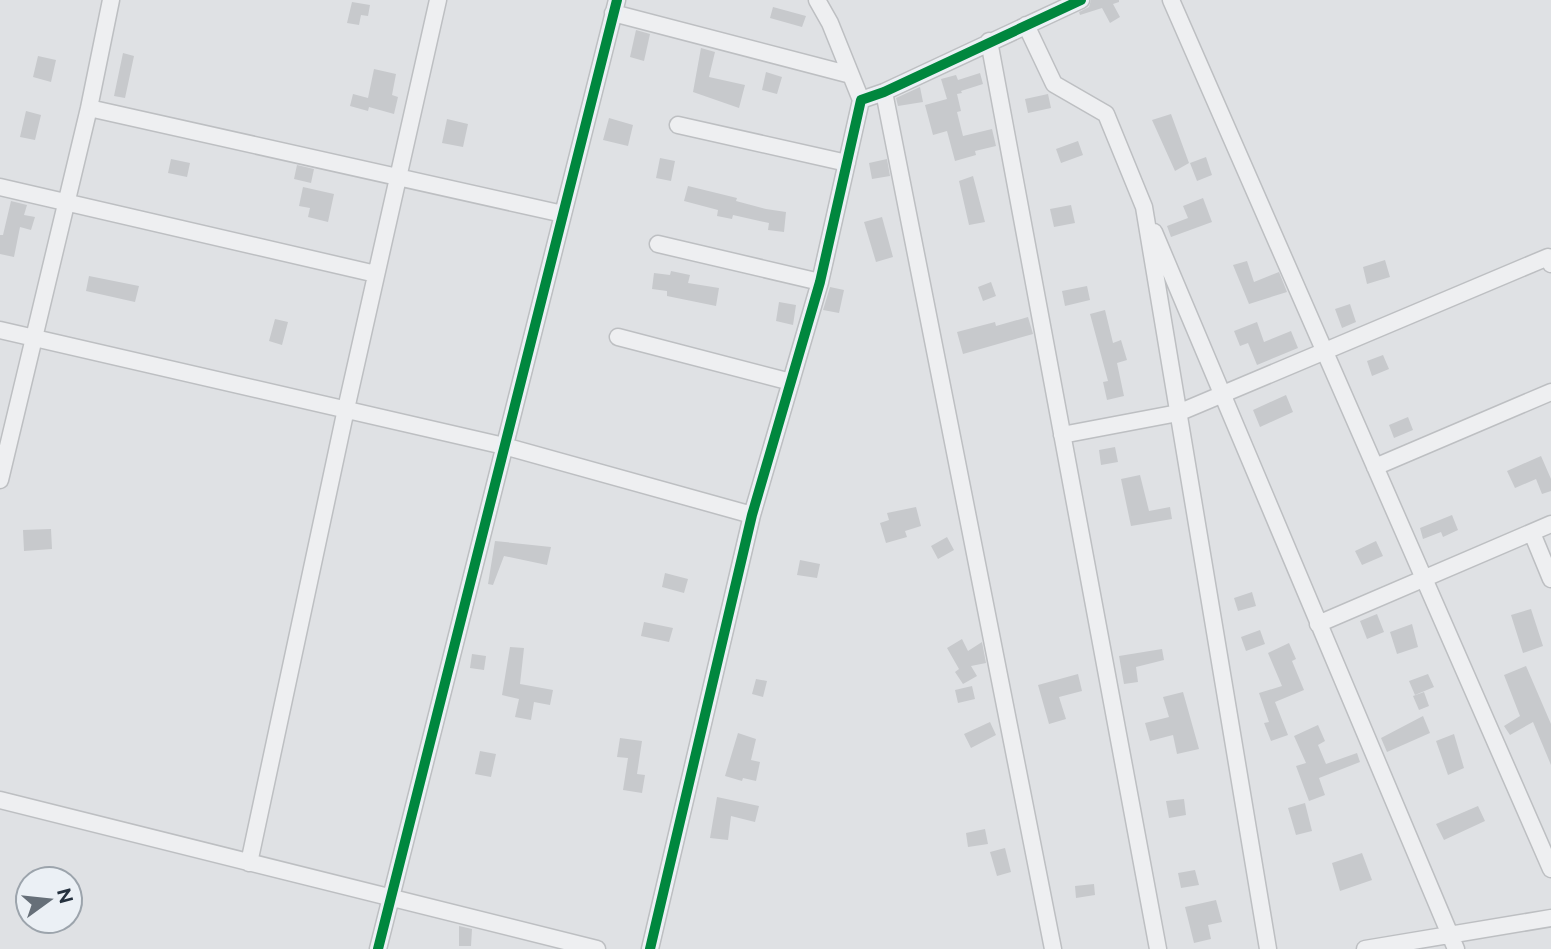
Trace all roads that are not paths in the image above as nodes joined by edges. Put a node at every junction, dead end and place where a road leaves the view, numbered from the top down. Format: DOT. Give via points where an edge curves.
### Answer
graph roads {
  1 [pos="111,0"];
  2 [pos="439,0"];
  3 [pos="817,0"];
  4 [pos="1081,0"];
  5 [pos="1171,0"];
  6 [pos="615,6"];
  7 [pos="1026,25"];
  8 [pos="989,41"];
  9 [pos="851,75"];
  10 [pos="884,92"];
  11 [pos="861,100"];
  12 [pos="89,108"];
  13 [pos="678,125"];
  14 [pos="847,163"];
  15 [pos="398,177"];
  16 [pos="0,187"];
  17 [pos="65,202"];
  18 [pos="1144,207"];
  19 [pos="563,214"];
  20 [pos="658,244"];
  21 [pos="1551,264"];
  22 [pos="376,274"];
  23 [pos="820,282"];
  24 [pos="0,330"];
  25 [pos="33,337"];
  26 [pos="618,337"];
  27 [pos="1325,351"];
  28 [pos="791,382"];
  29 [pos="1551,391"];
  30 [pos="1223,396"];
  31 [pos="346,409"];
  32 [pos="1178,413"];
  33 [pos="1062,435"];
  34 [pos="504,446"];
  35 [pos="1375,467"];
  36 [pos="1,475"];
  37 [pos="752,515"];
  38 [pos="1551,524"];
  39 [pos="1532,533"];
  40 [pos="1551,579"];
  41 [pos="1424,580"];
  42 [pos="1318,624"];
  43 [pos="0,800"];
  44 [pos="249,863"];
  45 [pos="1551,869"];
  46 [pos="392,897"];
  47 [pos="1551,918"];
  48 [pos="1453,942"];
  49 [pos="378,949"];
  50 [pos="597,949"];
  51 [pos="650,949"];
  52 [pos="1053,949"];
  53 [pos="1158,949"];
  54 [pos="1268,949"];
  55 [pos="1365,949"];
  1 -- 12 [label="street"];
  2 -- 15 [label="street"];
  3 -- 9 [label="street"];
  4 -- 7 [label="street"];
  5 -- 27 [label="street"];
  6 -- 9 [label="street"];
  6 -- 19 [label="street"];
  7 -- 8 [label="street"];
  7 -- 18 [label="street" via="1054,84 1105,114"];
  8 -- 10 [label="street"];
  8 -- 33 [label="street"];
  9 -- 11 [label="street"];
  10 -- 11 [label="street"];
  10 -- 52 [label="street"];
  11 -- 14 [label="street"];
  12 -- 15 [label="street"];
  12 -- 17 [label="street"];
  13 -- 14 [label="street"];
  14 -- 23 [label="street"];
  15 -- 19 [label="street"];
  15 -- 22 [label="street"];
  16 -- 17 [label="street"];
  17 -- 22 [label="street"];
  17 -- 25 [label="street"];
  18 -- 30 [label="street"];
  18 -- 32 [label="street"];
  19 -- 34 [label="street"];
  20 -- 23 [label="street"];
  21 -- 27 [label="street" via="1548,257"];
  22 -- 31 [label="street"];
  23 -- 28 [label="street"];
  24 -- 25 [label="street"];
  25 -- 31 [label="street"];
  25 -- 36 [label="street"];
  26 -- 28 [label="street"];
  27 -- 30 [label="street"];
  27 -- 35 [label="street"];
  28 -- 37 [label="street"];
  29 -- 35 [label="street"];
  30 -- 32 [label="street"];
  30 -- 42 [label="street"];
  31 -- 34 [label="street"];
  31 -- 44 [label="street"];
  32 -- 33 [label="street"];
  32 -- 54 [label="street"];
  33 -- 53 [label="street"];
  34 -- 37 [label="street"];
  34 -- 46 [label="street"];
  35 -- 41 [label="street"];
  37 -- 51 [label="street"];
  38 -- 39 [label="street"];
  39 -- 40 [label="street"];
  39 -- 41 [label="street"];
  41 -- 42 [label="street"];
  41 -- 45 [label="street"];
  42 -- 48 [label="street"];
  43 -- 44 [label="street"];
  44 -- 46 [label="street"];
  46 -- 49 [label="street"];
  46 -- 50 [label="street"];
  47 -- 48 [label="street"];
  48 -- 55 [label="street"];
}
